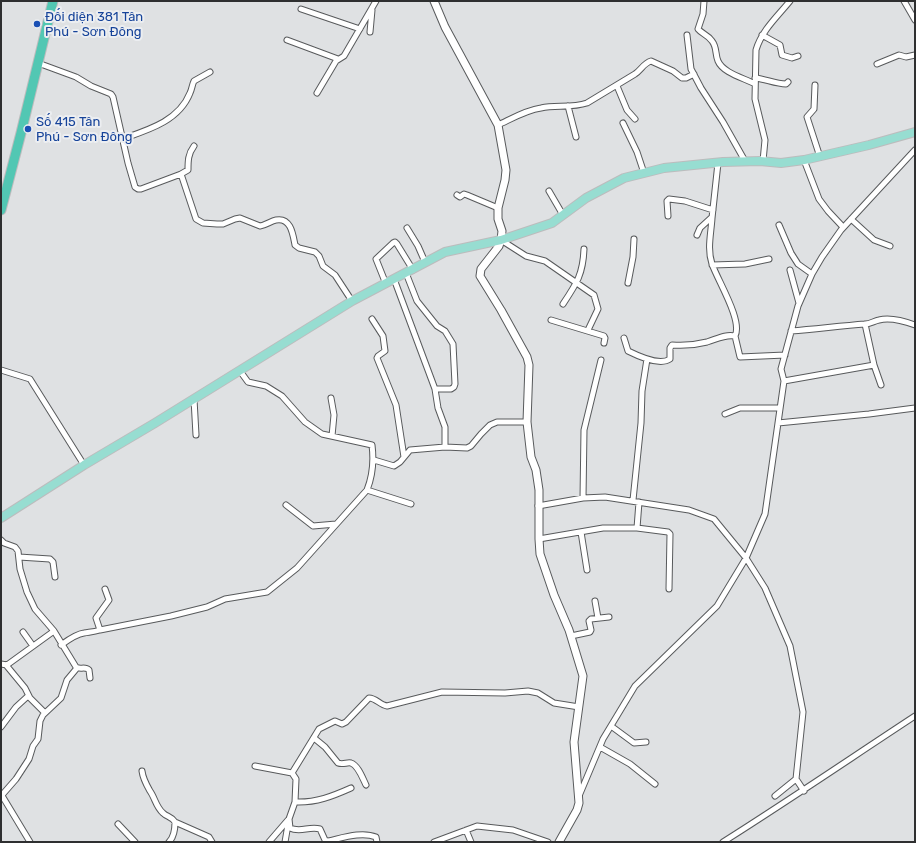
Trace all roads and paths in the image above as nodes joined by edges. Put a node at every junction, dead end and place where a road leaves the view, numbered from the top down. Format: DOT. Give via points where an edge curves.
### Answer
graph roads {
  1 [pos="53,1"];
  2 [pos="434,1"];
  3 [pos="704,1"];
  4 [pos="790,1"];
  5 [pos="374,2"];
  6 [pos="905,2"];
  7 [pos="301,9"];
  8 [pos="372,9"];
  9 [pos="915,20"];
  10 [pos="360,29"];
  11 [pos="370,32"];
  12 [pos="687,35"];
  13 [pos="762,35"];
  14 [pos="287,40"];
  15 [pos="915,55"];
  16 [pos="798,56"];
  17 [pos="338,59"];
  18 [pos="38,63"];
  19 [pos="877,64"];
  20 [pos="210,72"];
  21 [pos="694,74"];
  22 [pos="755,81"];
  23 [pos="788,82"];
  24 [pos="815,85"];
  25 [pos="618,86"];
  26 [pos="317,93"];
  27 [pos="568,106"];
  28 [pos="635,119"];
  29 [pos="623,122"];
  30 [pos="498,125"];
  31 [pos="915,132"];
  32 [pos="576,137"];
  33 [pos="122,139"];
  34 [pos="194,146"];
  35 [pos="915,150"];
  36 [pos="820,157"];
  37 [pos="804,160"];
  38 [pos="745,161"];
  39 [pos="763,161"];
  40 [pos="718,163"];
  41 [pos="644,173"];
  42 [pos="181,174"];
  43 [pos="549,190"];
  44 [pos="457,195"];
  45 [pos="498,208"];
  46 [pos="1,210"];
  47 [pos="713,210"];
  48 [pos="563,215"];
  49 [pos="668,216"];
  50 [pos="712,217"];
  51 [pos="851,219"];
  52 [pos="779,225"];
  53 [pos="844,227"];
  54 [pos="407,228"];
  55 [pos="697,235"];
  56 [pos="634,239"];
  57 [pos="501,240"];
  58 [pos="890,246"];
  59 [pos="584,249"];
  60 [pos="769,259"];
  61 [pos="425,262"];
  62 [pos="712,265"];
  63 [pos="790,270"];
  64 [pos="409,271"];
  65 [pos="812,274"];
  66 [pos="394,279"];
  67 [pos="577,283"];
  68 [pos="628,283"];
  69 [pos="386,284"];
  70 [pos="352,301"];
  71 [pos="799,303"];
  72 [pos="563,304"];
  73 [pos="372,319"];
  74 [pos="551,320"];
  75 [pos="865,324"];
  76 [pos="915,325"];
  77 [pos="588,330"];
  78 [pos="791,331"];
  79 [pos="735,336"];
  80 [pos="624,338"];
  81 [pos="604,343"];
  82 [pos="785,355"];
  83 [pos="601,360"];
  84 [pos="647,360"];
  85 [pos="874,365"];
  86 [pos="1,370"];
  87 [pos="240,371"];
  88 [pos="784,381"];
  89 [pos="881,385"];
  90 [pos="435,389"];
  91 [pos="331,398"];
  92 [pos="194,399"];
  93 [pos="780,408"];
  94 [pos="915,408"];
  95 [pos="725,414"];
  96 [pos="527,422"];
  97 [pos="778,423"];
  98 [pos="196,435"];
  99 [pos="332,436"];
  100 [pos="444,447"];
  101 [pos="404,457"];
  102 [pos="374,460"];
  103 [pos="84,465"];
  104 [pos="367,490"];
  105 [pos="583,498"];
  106 [pos="633,500"];
  107 [pos="639,502"];
  108 [pos="411,504"];
  109 [pos="286,505"];
  110 [pos="538,506"];
  111 [pos="1,518"];
  112 [pos="336,524"];
  113 [pos="637,528"];
  114 [pos="581,532"];
  115 [pos="538,539"];
  116 [pos="1,540"];
  117 [pos="19,557"];
  118 [pos="746,558"];
  119 [pos="587,570"];
  120 [pos="55,577"];
  121 [pos="105,589"];
  122 [pos="669,589"];
  123 [pos="595,602"];
  124 [pos="609,617"];
  125 [pos="598,618"];
  126 [pos="100,630"];
  127 [pos="23,632"];
  128 [pos="54,632"];
  129 [pos="571,636"];
  130 [pos="61,645"];
  131 [pos="33,646"];
  132 [pos="3,665"];
  133 [pos="77,668"];
  134 [pos="90,678"];
  135 [pos="28,696"];
  136 [pos="579,707"];
  137 [pos="45,713"];
  138 [pos="915,716"];
  139 [pos="611,726"];
  140 [pos="1,727"];
  141 [pos="314,738"];
  142 [pos="646,742"];
  143 [pos="600,747"];
  144 [pos="255,766"];
  145 [pos="142,771"];
  146 [pos="292,773"];
  147 [pos="796,780"];
  148 [pos="655,784"];
  149 [pos="366,785"];
  150 [pos="351,788"];
  151 [pos="804,791"];
  152 [pos="2,794"];
  153 [pos="579,796"];
  154 [pos="774,796"];
  155 [pos="295,802"];
  156 [pos="288,819"];
  157 [pos="175,822"];
  158 [pos="118,824"];
  159 [pos="466,830"];
  160 [pos="30,842"];
  161 [pos="135,842"];
  162 [pos="169,842"];
  163 [pos="212,842"];
  164 [pos="269,842"];
  165 [pos="285,842"];
  166 [pos="377,842"];
  167 [pos="434,842"];
  168 [pos="471,842"];
  169 [pos="548,842"];
  170 [pos="560,842"];
  171 [pos="723,842"];
  1 -- 18 [label="highway"];
  2 -- 30 [label="street" via="445,27"];
  3 -- 22 [label="street" via="698,29 713,42 721,67"];
  4 -- 13 [label="street"];
  5 -- 8 [label="street"];
  6 -- 9 [label="street"];
  7 -- 10 [label="street"];
  8 -- 10 [label="street"];
  8 -- 11 [label="street"];
  10 -- 17 [label="street" via="344,56"];
  12 -- 21 [label="street"];
  13 -- 16 [label="street" via="777,42 782,55 792,58"];
  13 -- 22 [label="street" via="756,50"];
  14 -- 17 [label="street"];
  15 -- 19 [label="street" via="899,55"];
  17 -- 26 [label="street"];
  18 -- 33 [label="street" via="111,94"];
  18 -- 46 [label="highway"];
  20 -- 33 [label="street" via="194,81 188,98 166,122"];
  21 -- 25 [label="street" via="682,78 651,60"];
  21 -- 38 [label="street"];
  22 -- 23 [label="street" via="764,79 780,84"];
  22 -- 39 [label="street" via="756,106 765,140"];
  24 -- 36 [label="street" via="814,109 807,117"];
  25 -- 27 [label="street" via="587,103"];
  25 -- 28 [label="street" via="627,110"];
  27 -- 30 [label="street" via="541,108"];
  27 -- 32 [label="street"];
  29 -- 41 [label="street"];
  30 -- 45 [label="street" via="506,170"];
  31 -- 36 [label="main road"];
  33 -- 42 [label="street" via="130,172 138,189"];
  34 -- 42 [label="street" via="190,151 188,170"];
  35 -- 51 [label="street"];
  36 -- 37 [label="main road"];
  37 -- 39 [label="main road" via="781,163"];
  37 -- 53 [label="street" via="819,199"];
  38 -- 39 [label="main road"];
  38 -- 40 [label="main road"];
  40 -- 41 [label="main road" via="664,168"];
  40 -- 47 [label="street"];
  41 -- 48 [label="main road" via="611,184"];
  42 -- 70 [label="street" via="196,219 203,223 223,224 240,218 260,226 273,221 283,221 292,229 295,245 315,252 323,266 335,275"];
  43 -- 48 [label="street"];
  44 -- 45 [label="street" via="460,197 464,194"];
  45 -- 57 [label="street"];
  47 -- 49 [label="street" via="669,199"];
  47 -- 50 [label="street"];
  48 -- 57 [label="main road" via="552,223"];
  50 -- 55 [label="street"];
  50 -- 62 [label="street" via="709,245"];
  51 -- 53 [label="street"];
  51 -- 58 [label="street" via="874,240"];
  52 -- 65 [label="street" via="798,264"];
  53 -- 65 [label="street"];
  54 -- 61 [label="street"];
  56 -- 68 [label="street"];
  57 -- 61 [label="main road" via="445,252"];
  57 -- 67 [label="street" via="526,256 545,261"];
  57 -- 96 [label="street" via="481,269 480,276 527,357"];
  59 -- 67 [label="street" via="582,271"];
  60 -- 62 [label="street" via="745,264"];
  61 -- 64 [label="main road"];
  62 -- 79 [label="street" via="736,319 738,326"];
  63 -- 71 [label="street"];
  64 -- 66 [label="main road"];
  64 -- 69 [label="street" via="397,244 393,243 376,259"];
  64 -- 90 [label="street" via="417,300 437,326 445,331 453,344 454,388"];
  65 -- 71 [label="street"];
  66 -- 69 [label="main road"];
  66 -- 90 [label="street"];
  67 -- 72 [label="street"];
  67 -- 77 [label="street" via="594,295 598,309"];
  69 -- 70 [label="main road"];
  70 -- 87 [label="main road"];
  71 -- 78 [label="street"];
  73 -- 101 [label="street" via="383,336 385,351 377,358 396,405"];
  74 -- 77 [label="street"];
  75 -- 76 [label="street" via="887,319"];
  75 -- 78 [label="street"];
  75 -- 85 [label="street"];
  77 -- 81 [label="street" via="605,337"];
  78 -- 82 [label="street"];
  79 -- 82 [label="street" via="740,357"];
  79 -- 84 [label="street" via="726,335 687,346 672,345 669,360"];
  80 -- 84 [label="street" via="628,351"];
  82 -- 88 [label="street" via="781,369"];
  83 -- 105 [label="street" via="584,430"];
  84 -- 106 [label="street"];
  85 -- 88 [label="street"];
  85 -- 89 [label="street"];
  86 -- 103 [label="street" via="30,379"];
  87 -- 92 [label="main road"];
  87 -- 99 [label="street" via="248,382 266,386 282,396 305,422 322,434"];
  88 -- 93 [label="street"];
  90 -- 100 [label="street" via="445,427"];
  91 -- 99 [label="street" via="334,415"];
  92 -- 98 [label="street"];
  92 -- 103 [label="main road"];
  93 -- 95 [label="street" via="740,408"];
  93 -- 97 [label="street"];
  94 -- 97 [label="street"];
  96 -- 100 [label="street" via="497,422 480,434 471,446"];
  96 -- 110 [label="street" via="531,457 536,470"];
  97 -- 118 [label="street" via="764,514"];
  99 -- 102 [label="street" via="372,445"];
  100 -- 101 [label="street" via="410,450"];
  101 -- 102 [label="street" via="394,466"];
  102 -- 104 [label="street"];
  103 -- 111 [label="main road"];
  104 -- 108 [label="street"];
  104 -- 112 [label="street"];
  105 -- 106 [label="street"];
  105 -- 110 [label="street"];
  106 -- 107 [label="street"];
  107 -- 113 [label="street"];
  107 -- 118 [label="street" via="689,510 714,519"];
  109 -- 112 [label="street" via="313,526"];
  110 -- 115 [label="street"];
  112 -- 126 [label="street" via="297,568 268,592 225,599 172,616"];
  113 -- 114 [label="street" via="603,528"];
  113 -- 122 [label="street" via="670,534"];
  114 -- 115 [label="street"];
  114 -- 119 [label="street"];
  115 -- 129 [label="street" via="540,554"];
  116 -- 117 [label="street" via="15,546"];
  117 -- 120 [label="street" via="50,559 53,562"];
  117 -- 128 [label="street" via="20,569 32,603"];
  118 -- 139 [label="street" via="717,606 635,686"];
  118 -- 147 [label="street" via="765,588 790,646 803,712"];
  121 -- 126 [label="street" via="109,600 96,618"];
  123 -- 125 [label="street"];
  124 -- 125 [label="street"];
  125 -- 129 [label="street" via="589,621 590,632"];
  126 -- 130 [label="street" via="83,633"];
  127 -- 131 [label="street"];
  128 -- 130 [label="street"];
  128 -- 131 [label="street"];
  129 -- 136 [label="street" via="583,676"];
  130 -- 133 [label="street"];
  131 -- 132 [label="street"];
  132 -- 135 [label="street" via="25,688"];
  133 -- 134 [label="street" via="89,669"];
  133 -- 137 [label="street" via="68,680 61,698"];
  135 -- 137 [label="street"];
  135 -- 140 [label="street"];
  136 -- 141 [label="street" via="554,703 538,693 528,691 442,692 387,706 369,698 346,722 330,723 319,729"];
  136 -- 153 [label="street" via="574,742"];
  137 -- 152 [label="street" via="40,721 38,739 29,759"];
  138 -- 151 [label="street" via="867,746"];
  139 -- 142 [label="street" via="634,743"];
  139 -- 143 [label="street"];
  141 -- 146 [label="street"];
  141 -- 149 [label="street" via="338,763 354,764"];
  143 -- 148 [label="street" via="630,764"];
  143 -- 153 [label="street"];
  144 -- 146 [label="street"];
  145 -- 157 [label="street" via="144,782 157,807"];
  146 -- 155 [label="street" via="296,779"];
  147 -- 151 [label="street"];
  147 -- 154 [label="street"];
  150 -- 155 [label="street" via="319,800"];
  151 -- 171 [label="street"];
  152 -- 160 [label="street"];
  153 -- 170 [label="street" via="577,810"];
  155 -- 156 [label="street"];
  156 -- 164 [label="street"];
  156 -- 165 [label="street"];
  156 -- 166 [label="street" via="290,828 300,831 320,829 328,841 362,835 376,837"];
  157 -- 162 [label="street"];
  157 -- 163 [label="street" via="208,837"];
  158 -- 161 [label="street"];
  159 -- 167 [label="street"];
  159 -- 168 [label="street"];
  159 -- 169 [label="street" via="477,826 512,830"];
}
